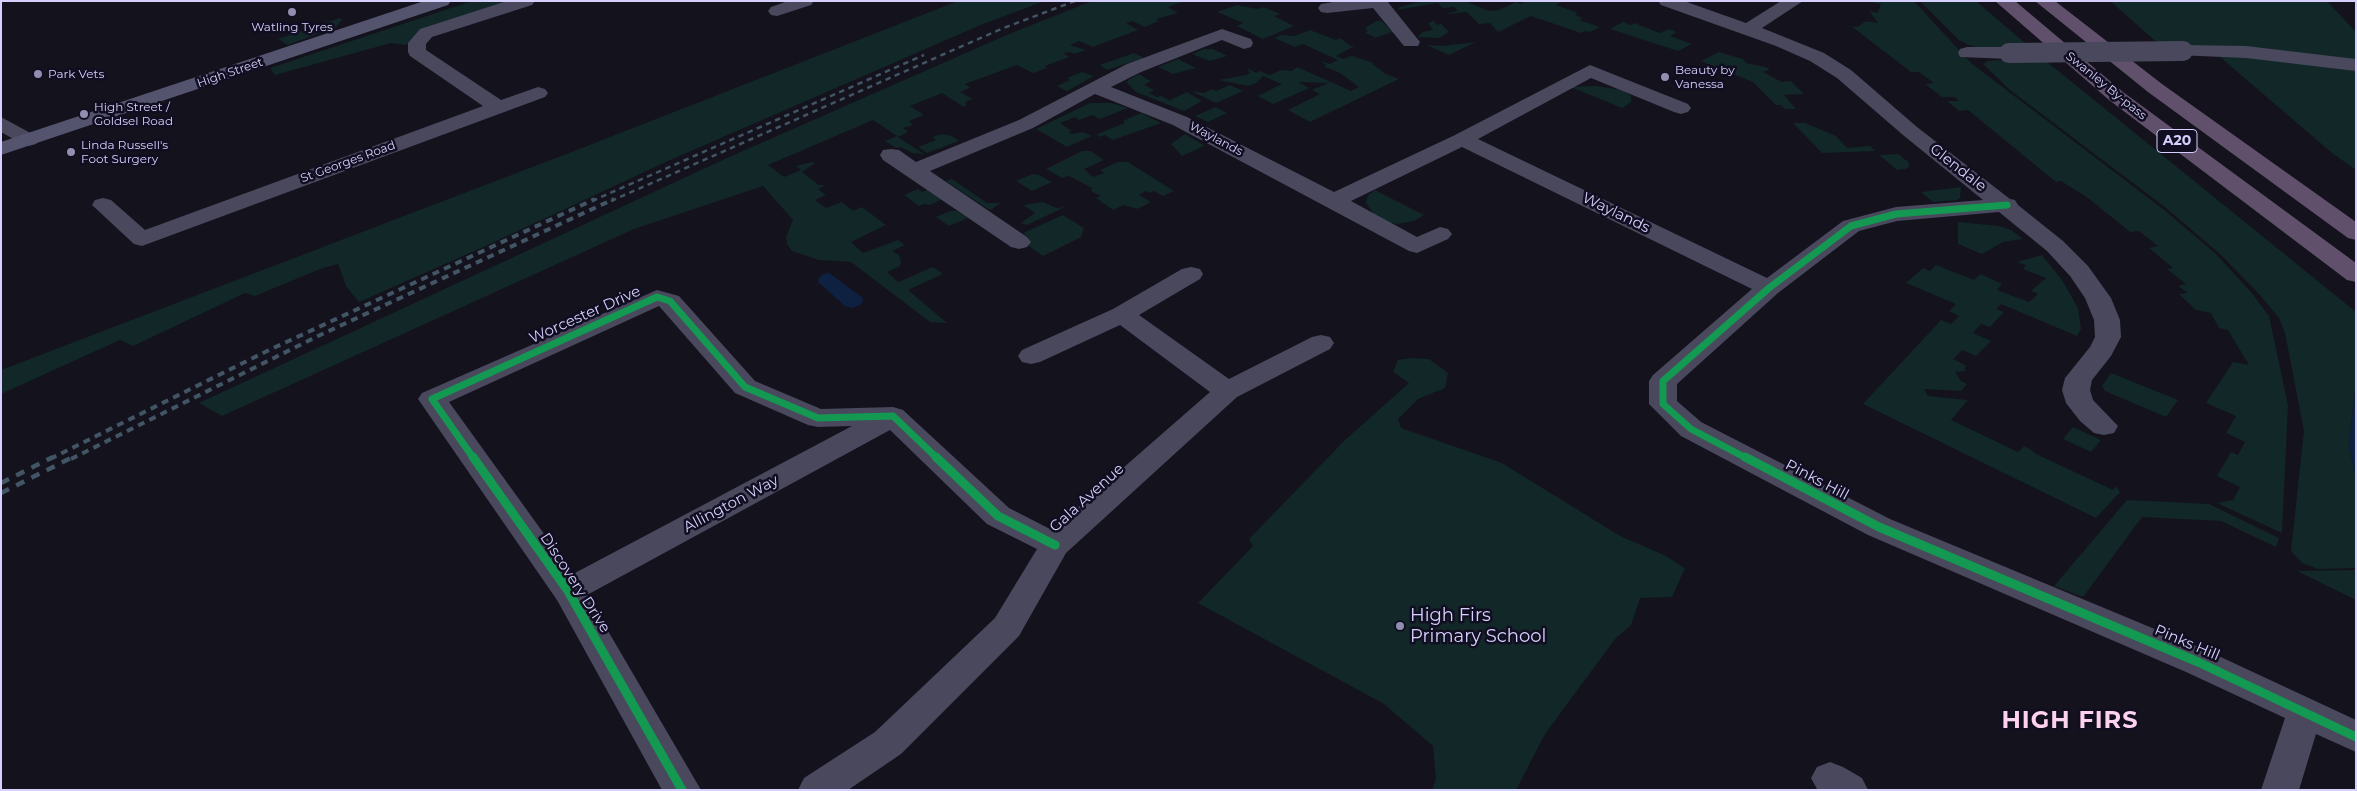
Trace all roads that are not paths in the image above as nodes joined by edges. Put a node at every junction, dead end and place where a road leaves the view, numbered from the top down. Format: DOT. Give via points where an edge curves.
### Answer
graph roads {
  1 [pos="442,1"];
  2 [pos="526,1"];
  3 [pos="805,1"];
  4 [pos="1666,1"];
  5 [pos="1794,1"];
  6 [pos="2004,1"];
  7 [pos="2044,1"];
  8 [pos="1381,2"];
  9 [pos="1327,8"];
  10 [pos="777,11"];
  11 [pos="1425,28"];
  12 [pos="1748,29"];
  13 [pos="1244,43"];
  14 [pos="1967,53"];
  15 [pos="2356,65"];
  16 [pos="1094,87"];
  17 [pos="538,93"];
  18 [pos="499,108"];
  19 [pos="1682,108"];
  20 [pos="1,122"];
  21 [pos="1462,139"];
  22 [pos="12,147"];
  23 [pos="891,155"];
  24 [pos="914,170"];
  25 [pos="1334,201"];
  26 [pos="102,205"];
  27 [pos="2006,205"];
  28 [pos="1019,213"];
  29 [pos="994,224"];
  30 [pos="2356,233"];
  31 [pos="1440,234"];
  32 [pos="1019,242"];
  33 [pos="1191,274"];
  34 [pos="2356,275"];
  35 [pos="1769,288"];
  36 [pos="1122,314"];
  37 [pos="1321,343"];
  38 [pos="1030,356"];
  39 [pos="1227,391"];
  40 [pos="432,399"];
  41 [pos="893,416"];
  42 [pos="2104,426"];
  43 [pos="1055,545"];
  44 [pos="568,592"];
  45 [pos="2304,710"];
  46 [pos="2356,737"];
  47 [pos="682,790"];
  48 [pos="817,790"];
  49 [pos="2280,790"];
  1 -- 22 [label="main road, High Street"];
  2 -- 18 [label="street" via="426,33 417,43 417,52"];
  3 -- 10 [label="street"];
  4 -- 12 [label="street, Glendale"];
  5 -- 12 [label="street"];
  6 -- 34 [label="highway, Swanley By-pass / A20" via="2116,96"];
  7 -- 30 [label="highway, Swanley By-pass / A20" via="2155,88"];
  8 -- 9 [label="street"];
  8 -- 11 [label="street" via="1407,36"];
  12 -- 27 [label="street, Glendale" via="1817,57 1844,74 1910,131"];
  13 -- 16 [label="street" via="1222,34"];
  14 -- 15 [label="street, bridge" via="2246,52"];
  16 -- 24 [label="street" via="1026,124"];
  16 -- 25 [label="street, Waylands" via="1180,120"];
  17 -- 18 [label="street, St Georges Road"];
  18 -- 26 [label="street, St Georges Road" via="142,239"];
  19 -- 21 [label="street" via="1590,71"];
  20 -- 22 [label="street"];
  21 -- 25 [label="street"];
  21 -- 35 [label="street, Waylands"];
  23 -- 24 [label="street"];
  24 -- 29 [label="street"];
  25 -- 31 [label="street, Waylands" via="1417,246"];
  27 -- 35 [label="street, Pinks Hill" via="1896,214 1851,226"];
  27 -- 42 [label="street, Glendale" via="2055,246 2079,271 2098,298 2107,320 2108,337 2079,378 2076,390 2080,403"];
  28 -- 29 [label="street"];
  29 -- 32 [label="street"];
  33 -- 36 [label="street"];
  35 -- 45 [label="street, Pinks Hill" via="1663,381 1663,404 1691,429 1879,527"];
  36 -- 38 [label="street"];
  36 -- 39 [label="street"];
  37 -- 39 [label="street, Gala Avenue"];
  39 -- 43 [label="street, Gala Avenue"];
  40 -- 41 [label="street, Worcester Drive" via="657,297 670,301 745,387 818,418"];
  40 -- 44 [label="street, Discovery Drive"];
  41 -- 43 [label="street" via="998,516"];
  41 -- 44 [label="street, Allington Way"];
  43 -- 48 [label="street, Gala Avenue" via="1007,627 888,743"];
  44 -- 47 [label="street, Discovery Drive"];
  45 -- 46 [label="street, Pinks Hill"];
  45 -- 49 [label="street"];
}
